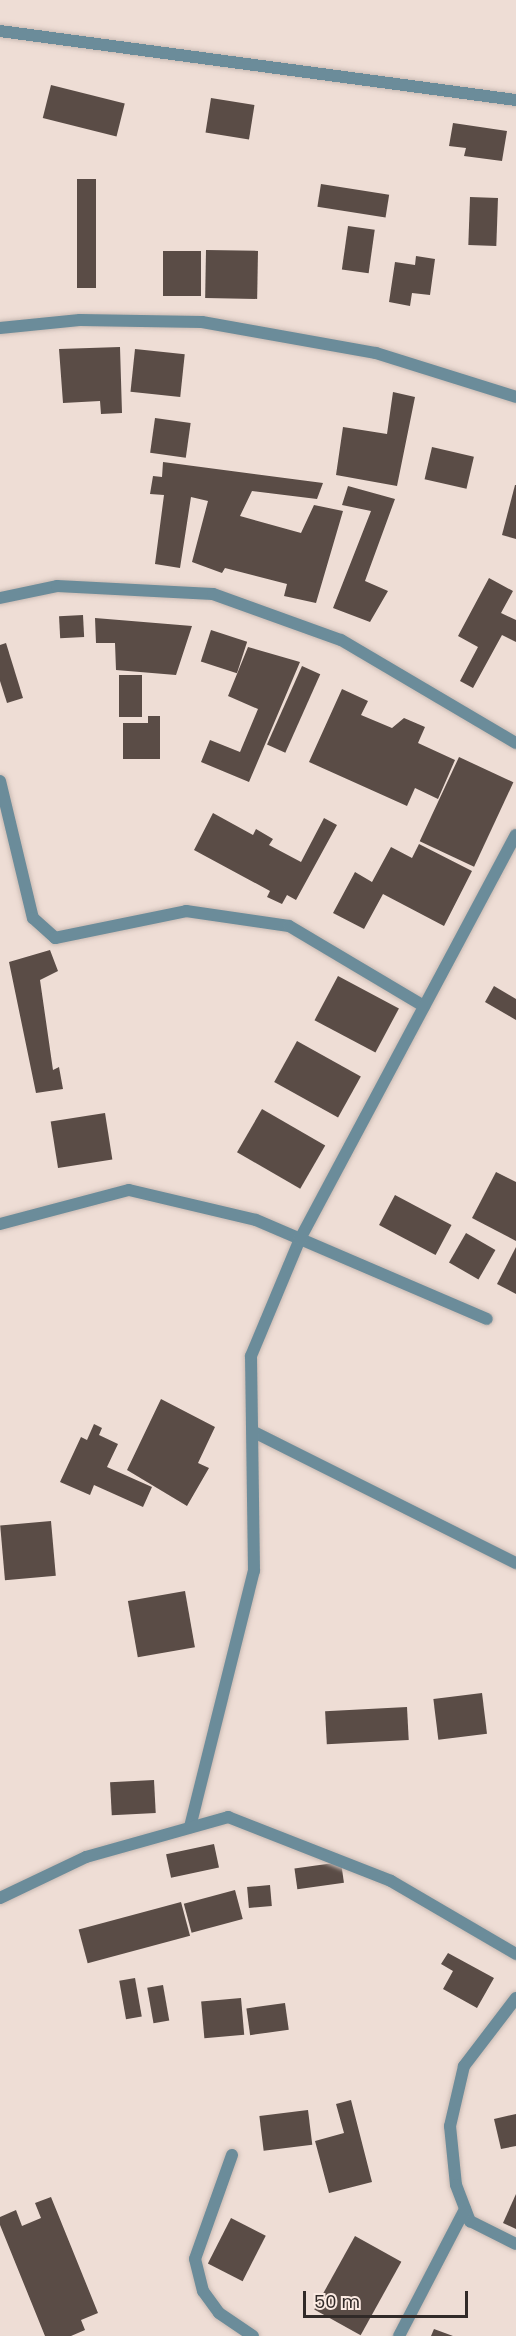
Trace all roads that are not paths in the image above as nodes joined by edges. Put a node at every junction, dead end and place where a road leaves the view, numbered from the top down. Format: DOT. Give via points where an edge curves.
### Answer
graph roads {
  1 [pos="0,31"];
  2 [pos="516,100"];
  3 [pos="0,328"];
  4 [pos="516,397"];
  5 [pos="0,598"];
  6 [pos="516,743"];
  7 [pos="0,781"];
  8 [pos="516,835"];
  9 [pos="424,1006"];
  10 [pos="0,1224"];
  11 [pos="300,1239"];
  12 [pos="487,1319"];
  13 [pos="254,1432"];
  14 [pos="516,1563"];
  15 [pos="190,1827"];
  16 [pos="0,1898"];
  17 [pos="516,1954"];
  18 [pos="516,1998"];
  19 [pos="232,2155"];
  20 [pos="465,2209"];
  21 [pos="516,2244"];
  22 [pos="253,2336"];
  23 [pos="399,2336"];
  1 -- 2 [label="street"];
  3 -- 4 [label="street" via="80,320 202,322 376,353"];
  5 -- 6 [label="street" via="57,586 213,594 341,640"];
  7 -- 9 [label="street" via="33,918 55,938 186,911 290,926"];
  8 -- 9 [label="street"];
  9 -- 11 [label="street"];
  10 -- 11 [label="street" via="129,1190 256,1220"];
  11 -- 12 [label="street"];
  11 -- 13 [label="street" via="251,1356"];
  13 -- 14 [label="street"];
  13 -- 15 [label="street" via="255,1571"];
  15 -- 16 [label="street" via="86,1857"];
  15 -- 17 [label="street" via="228,1817 239,1821 391,1881"];
  18 -- 20 [label="street" via="464,2066 450,2126 456,2185"];
  19 -- 22 [label="street" via="195,2259 203,2291 219,2313"];
  20 -- 21 [label="street" via="470,2221"];
  20 -- 23 [label="street"];
}
